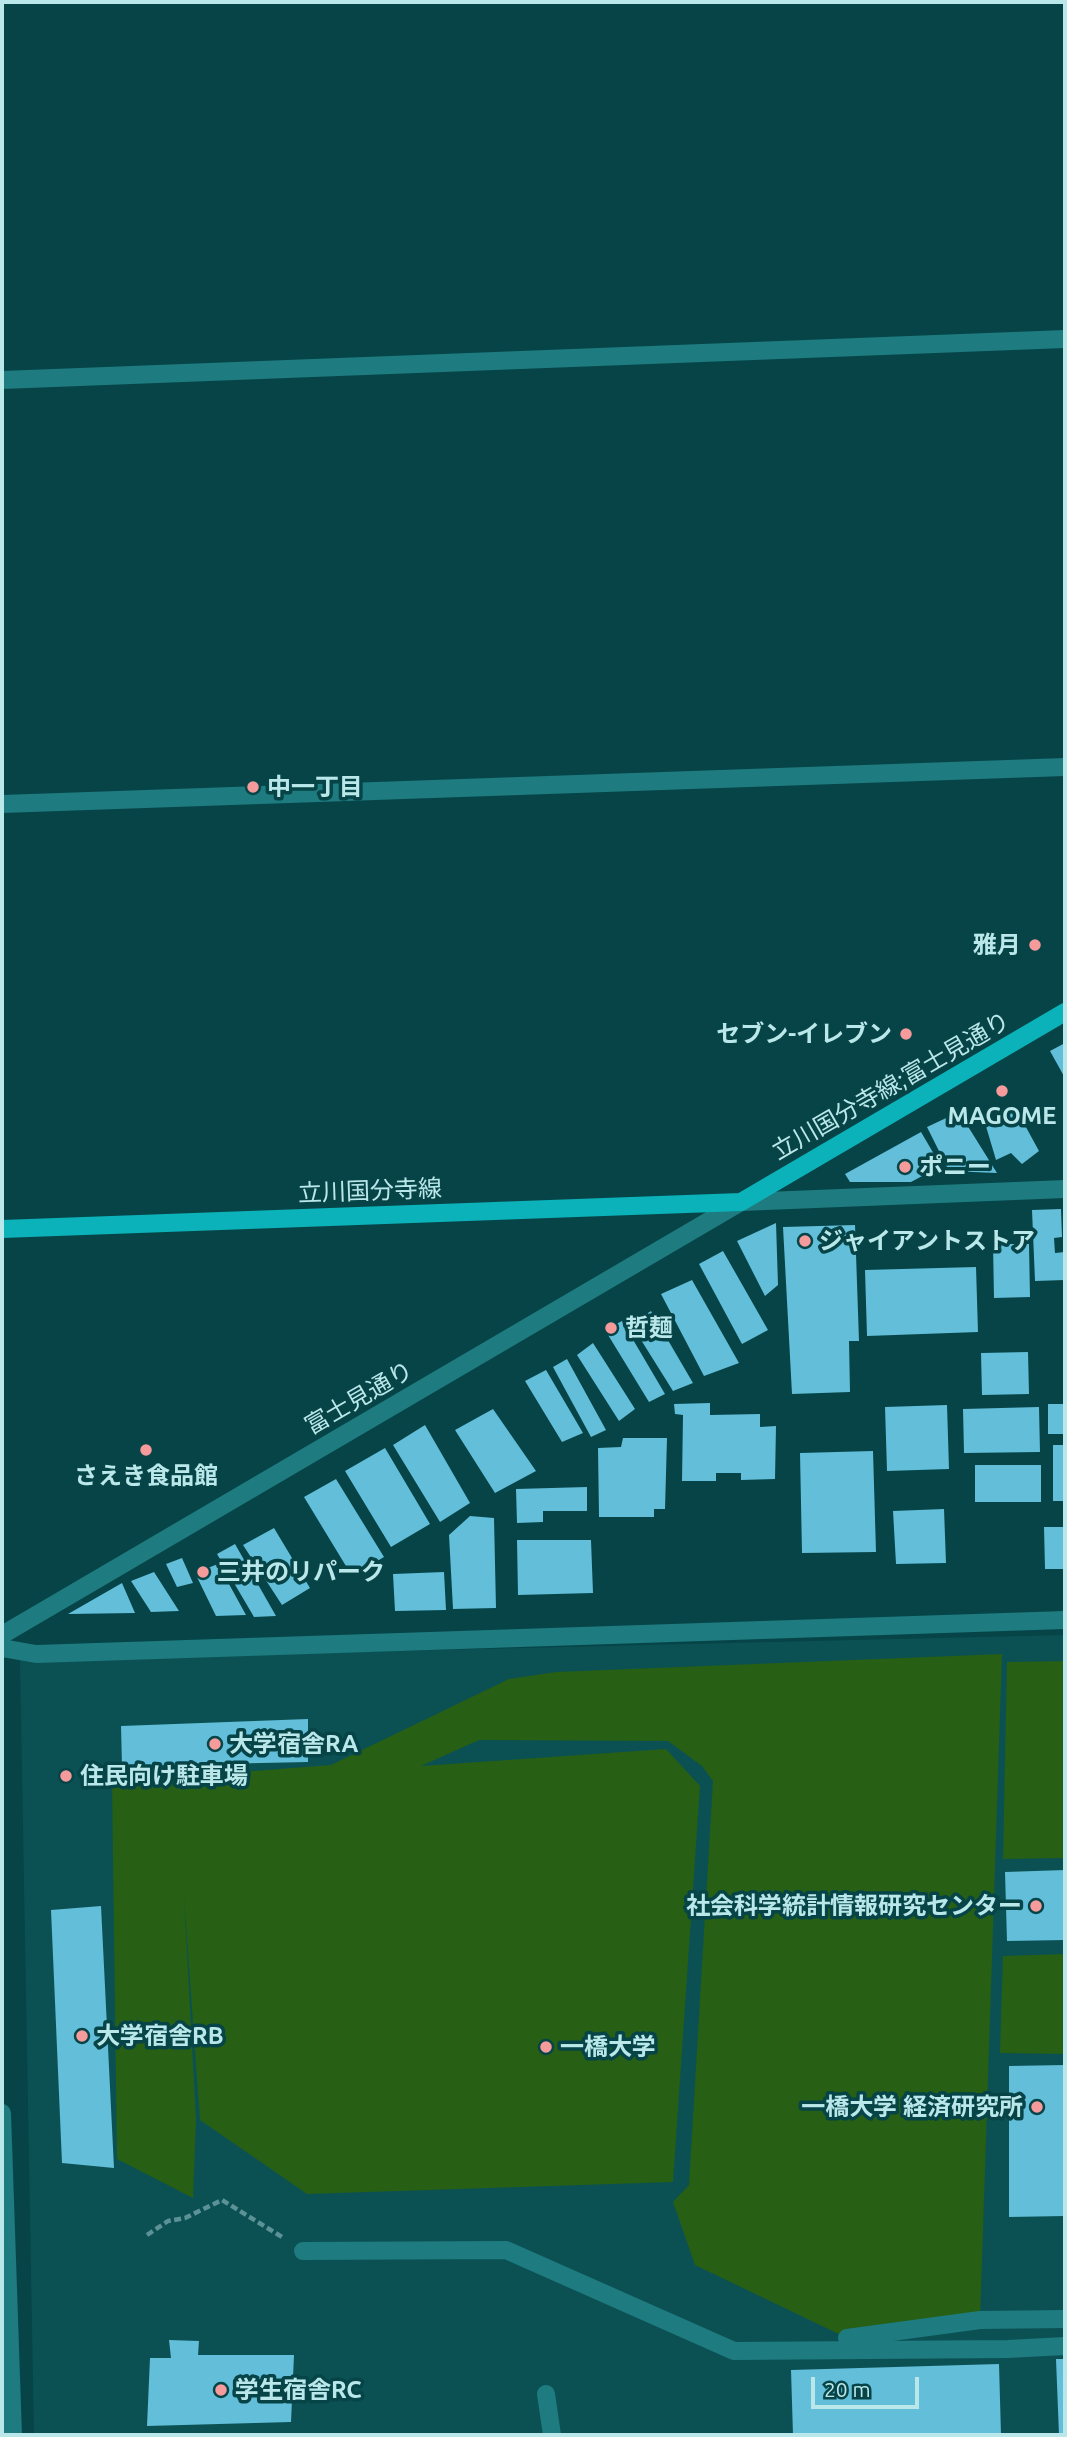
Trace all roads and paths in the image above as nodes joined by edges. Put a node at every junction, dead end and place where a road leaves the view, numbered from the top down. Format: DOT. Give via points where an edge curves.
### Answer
graph roads {
  1 [pos="1065,339"];
  2 [pos="2,380"];
  3 [pos="1065,767"];
  4 [pos="2,804"];
  5 [pos="1065,1012"];
  6 [pos="1065,1189"];
  7 [pos="741,1202"];
  8 [pos="2,1229"];
  9 [pos="1065,1620"];
  10 [pos="2,1635"];
  11 [pos="2,1648"];
  12 [pos="2,2113"];
  13 [pos="147,2235"];
  14 [pos="303,2251"];
  15 [pos="5,2299"];
  16 [pos="1065,2319"];
  17 [pos="847,2338"];
  18 [pos="1065,2346"];
  19 [pos="546,2394"];
  20 [pos="13,2435"];
  21 [pos="552,2435"];
  1 -- 2 [label="street"];
  3 -- 4 [label="street"];
  5 -- 7 [label="main road, 立川国分寺線;富士見通り"];
  6 -- 7 [label="street"];
  7 -- 8 [label="main road, 立川国分寺線"];
  7 -- 10 [label="street, 富士見通り"];
  9 -- 11 [label="street" via="50,1654"];
  12 -- 15 [label="street"];
  13 -- 14 [label="path" via="168,2221 222,2200"];
  14 -- 18 [label="street" via="506,2250 733,2351"];
  15 -- 20 [label="street"];
  16 -- 17 [label="street" via="980,2320"];
  19 -- 21 [label="street"];
}
